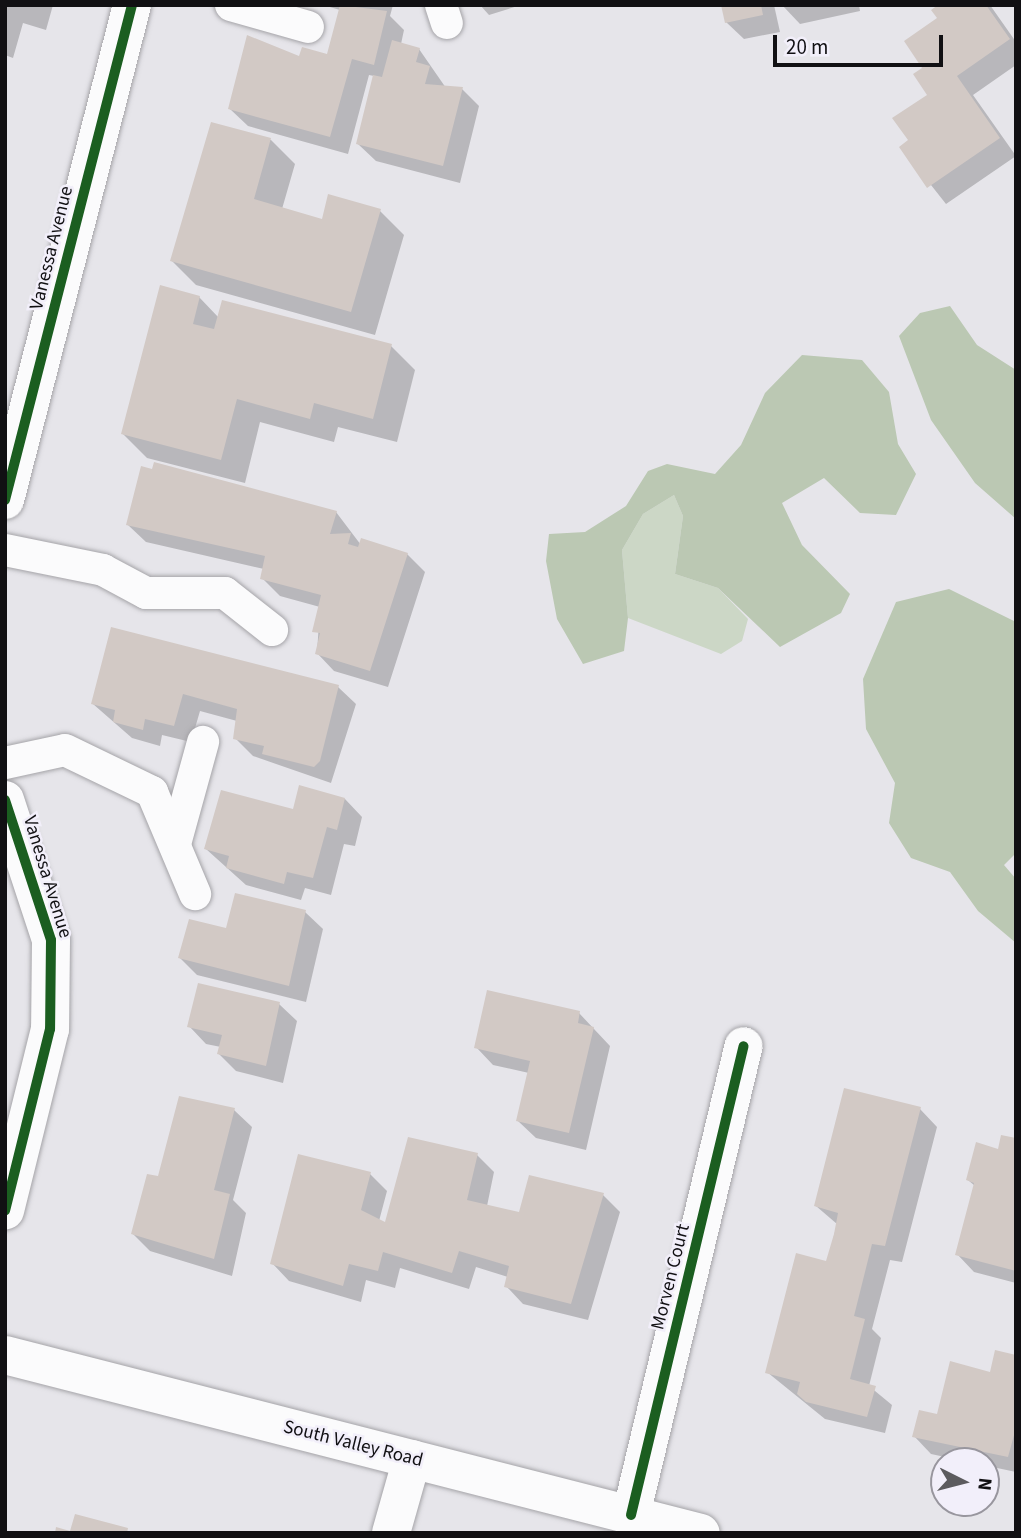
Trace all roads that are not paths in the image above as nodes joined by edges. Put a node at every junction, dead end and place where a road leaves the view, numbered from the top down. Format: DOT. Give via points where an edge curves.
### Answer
graph roads {
  1 [pos="132,5"];
  2 [pos="231,5"];
  3 [pos="308,27"];
  4 [pos="5,500"];
  5 [pos="5,550"];
  6 [pos="272,631"];
  7 [pos="203,741"];
  8 [pos="5,763"];
  9 [pos="5,800"];
  10 [pos="174,844"];
  11 [pos="195,894"];
  12 [pos="744,1046"];
  13 [pos="5,1211"];
  14 [pos="5,1355"];
  15 [pos="412,1459"];
  16 [pos="631,1515"];
  17 [pos="391,1533"];
  18 [pos="701,1533"];
  1 -- 4 [label="street, Vanessa Avenue"];
  2 -- 3 [label="lane"];
  5 -- 6 [label="lane" via="103,570 146,593 225,593"];
  7 -- 10 [label="lane"];
  8 -- 10 [label="lane" via="65,750 152,792"];
  9 -- 13 [label="street, Vanessa Avenue" via="51,940 50,1029"];
  10 -- 11 [label="lane"];
  12 -- 16 [label="street, Morven Court"];
  14 -- 15 [label="street, South Valley Road"];
  15 -- 16 [label="street, South Valley Road"];
  15 -- 17 [label="street"];
  16 -- 18 [label="street, South Valley Road"];
}
